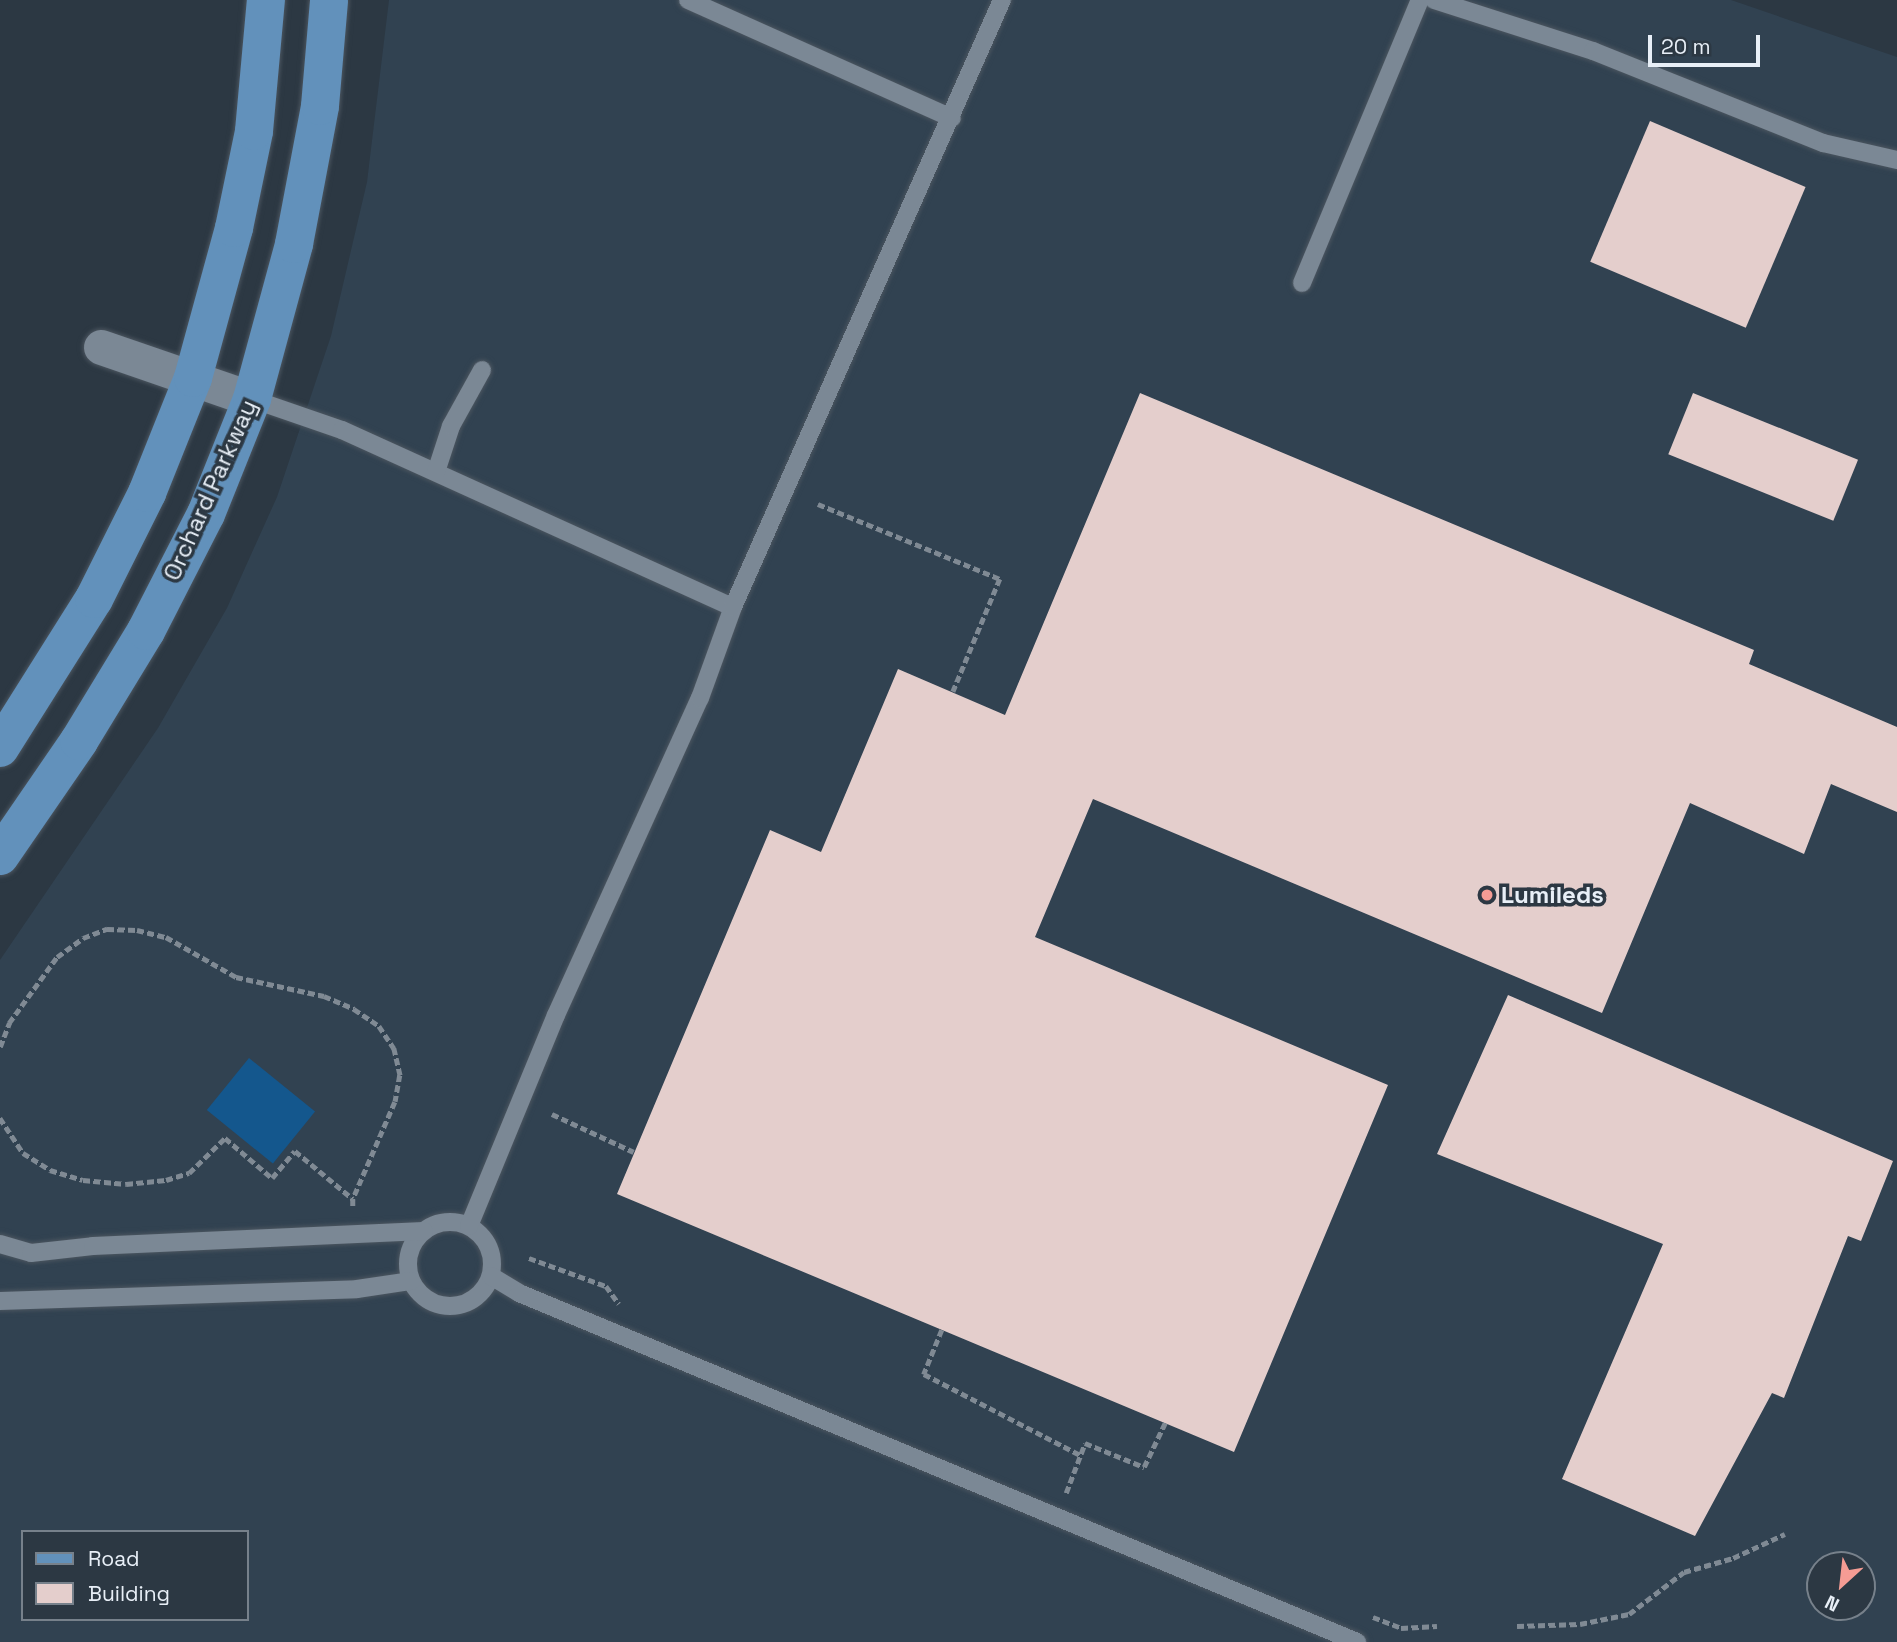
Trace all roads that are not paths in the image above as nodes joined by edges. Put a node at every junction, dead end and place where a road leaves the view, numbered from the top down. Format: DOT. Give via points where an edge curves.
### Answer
graph roads {
  1 [pos="266,0"];
  2 [pos="329,0"];
  3 [pos="688,0"];
  4 [pos="1002,0"];
  5 [pos="1420,0"];
  6 [pos="1434,0"];
  7 [pos="952,118"];
  8 [pos="1897,160"];
  9 [pos="1302,283"];
  10 [pos="101,347"];
  11 [pos="482,370"];
  12 [pos="193,378"];
  13 [pos="252,399"];
  14 [pos="436,471"];
  15 [pos="733,607"];
  16 [pos="0,748"];
  17 [pos="0,856"];
  18 [pos="469,1226"];
  19 [pos="424,1231"];
  20 [pos="0,1244"];
  21 [pos="491,1276"];
  22 [pos="411,1281"];
  23 [pos="0,1301"];
  24 [pos="1357,1642"];
  1 -- 12 [label="main road" via="254,131 234,228"];
  2 -- 13 [label="main road, Orchard Parkway" via="320,106 293,244"];
  3 -- 7 [label="lane"];
  4 -- 7 [label="lane"];
  5 -- 9 [label="lane"];
  6 -- 8 [label="lane" via="1593,51 1823,143"];
  7 -- 15 [label="lane"];
  10 -- 12 [label="street"];
  11 -- 14 [label="lane" via="451,426"];
  12 -- 13 [label="street"];
  12 -- 16 [label="main road" via="147,493 94,599"];
  13 -- 14 [label="lane" via="342,430"];
  13 -- 17 [label="main road, Orchard Parkway" via="206,514 146,631 79,741"];
  14 -- 15 [label="lane" via="523,515"];
  15 -- 18 [label="lane" via="700,698 556,1015"];
  18 -- 19 [label="lane" via="444,1222"];
  18 -- 21 [label="lane" via="489,1247"];
  19 -- 20 [label="lane" via="93,1246 31,1254"];
  19 -- 22 [label="lane" via="409,1254"];
  21 -- 22 [label="lane" via="478,1294 460,1305 432,1302"];
  21 -- 24 [label="lane" via="519,1293"];
  22 -- 23 [label="lane" via="357,1289"];
}
